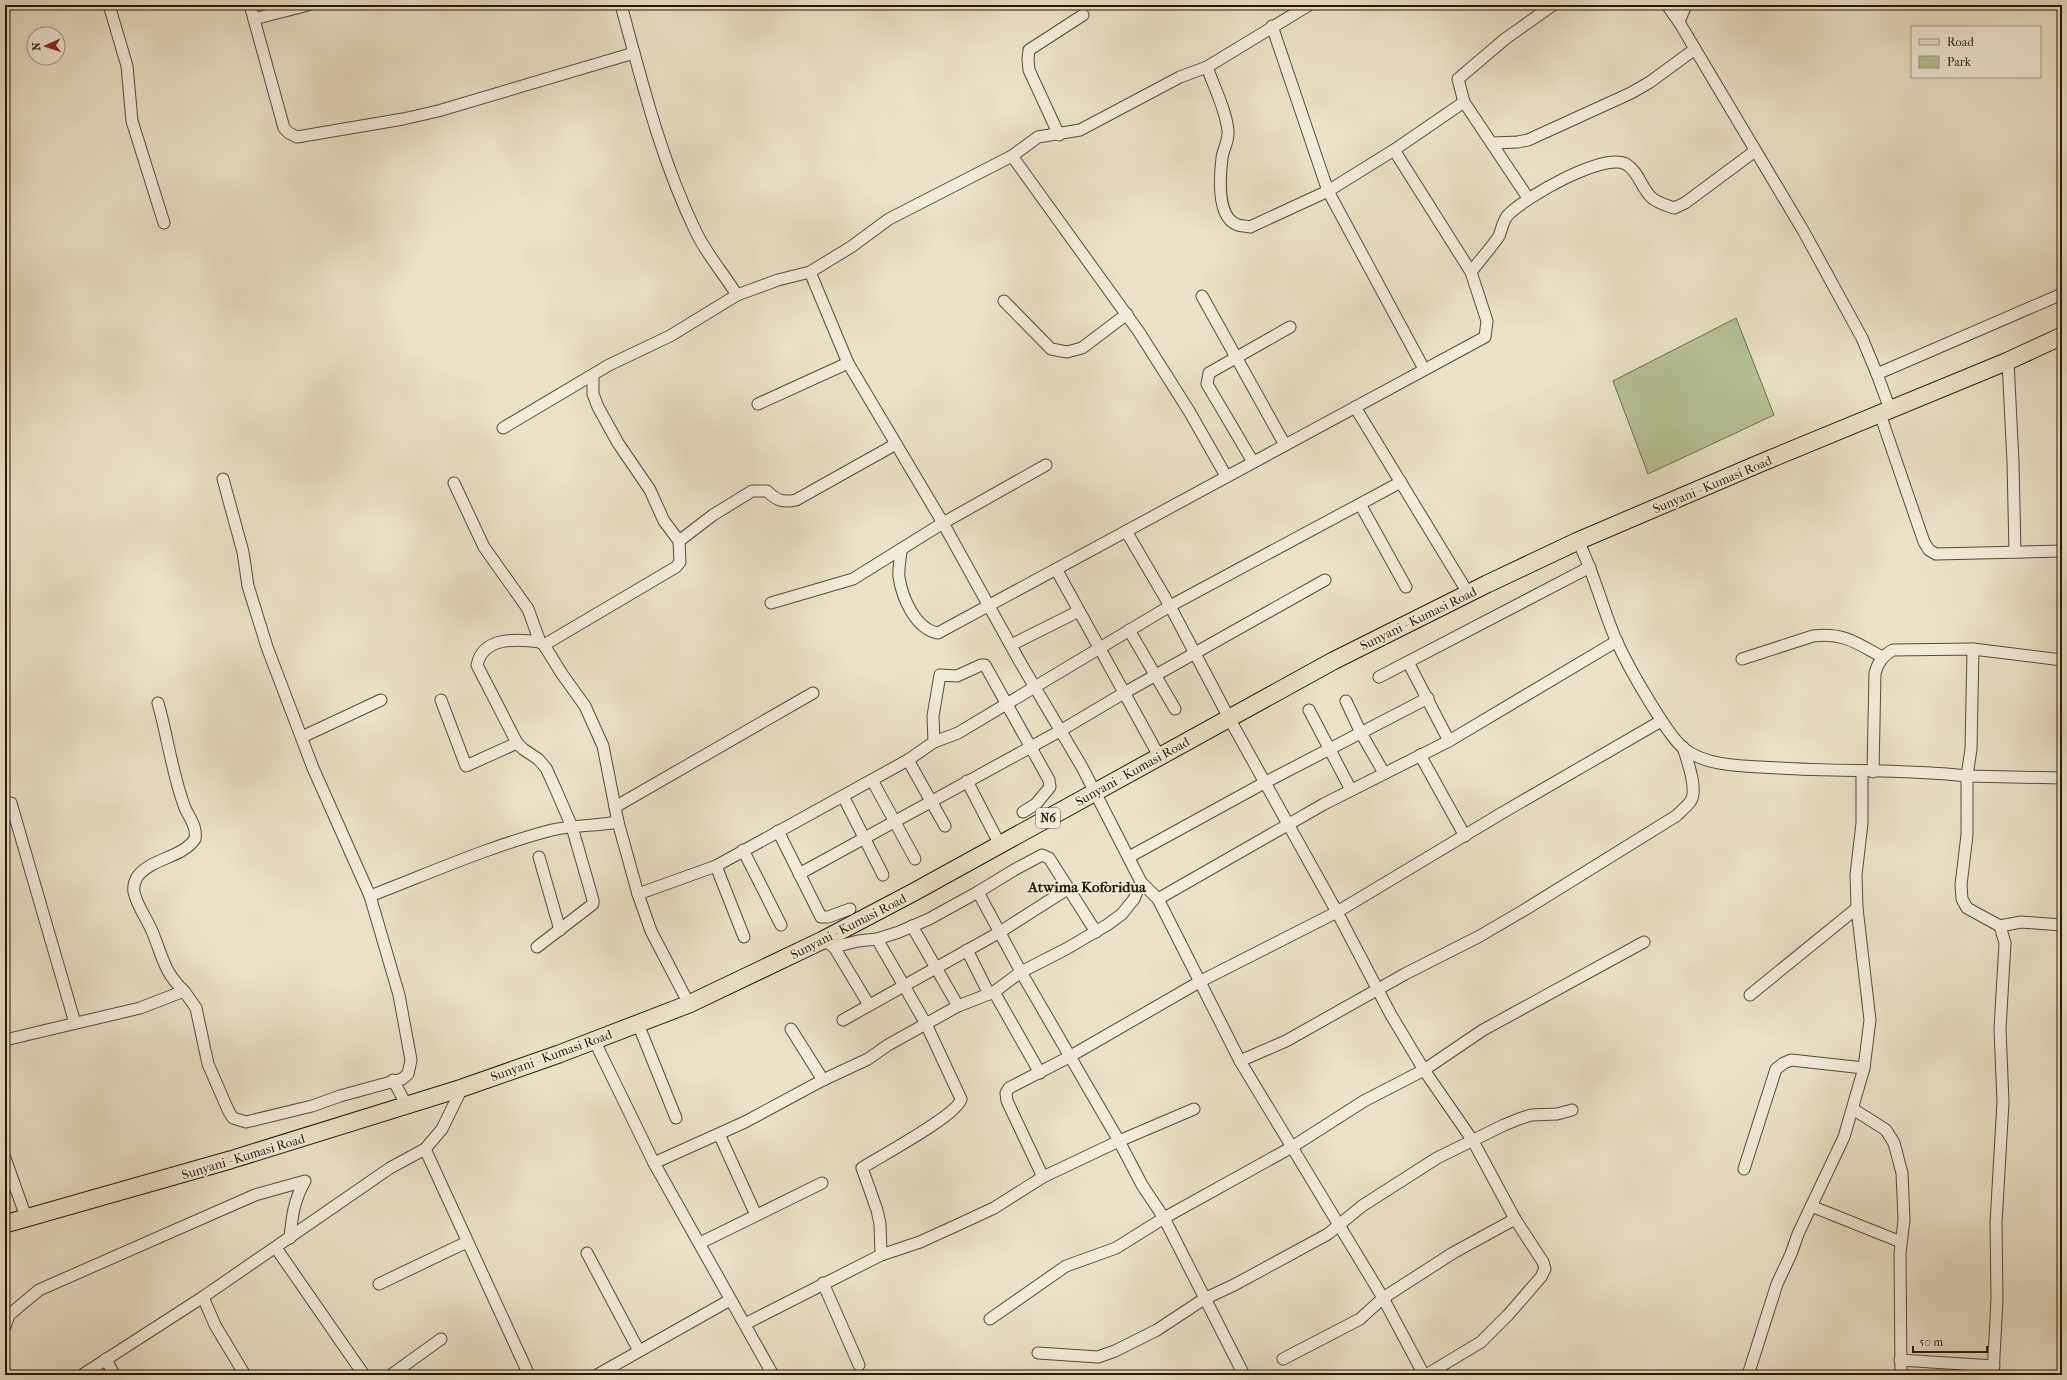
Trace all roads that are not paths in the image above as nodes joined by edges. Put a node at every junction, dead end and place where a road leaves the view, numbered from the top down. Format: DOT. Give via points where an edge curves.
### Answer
graph roads {
  1 [pos="109,5"];
  2 [pos="250,5"];
  3 [pos="308,5"];
  4 [pos="621,5"];
  5 [pos="1309,5"];
  6 [pos="1553,5"];
  7 [pos="1667,5"];
  8 [pos="1686,5"];
  9 [pos="1083,15"];
  10 [pos="254,19"];
  11 [pos="1680,22"];
  12 [pos="1272,26"];
  13 [pos="1695,49"];
  14 [pos="634,53"];
  15 [pos="1207,67"];
  16 [pos="1464,102"];
  17 [pos="1059,135"];
  18 [pos="1493,143"];
  19 [pos="1394,150"];
  20 [pos="1755,151"];
  21 [pos="1012,156"];
  22 [pos="1328,191"];
  23 [pos="1528,198"];
  24 [pos="164,223"];
  25 [pos="810,272"];
  26 [pos="1471,272"];
  27 [pos="2062,294"];
  28 [pos="738,296"];
  29 [pos="1202,296"];
  30 [pos="1004,300"];
  31 [pos="1127,314"];
  32 [pos="1290,327"];
  33 [pos="2062,336"];
  34 [pos="1237,359"];
  35 [pos="2008,361"];
  36 [pos="848,363"];
  37 [pos="1424,369"];
  38 [pos="1877,374"];
  39 [pos="593,375"];
  40 [pos="758,404"];
  41 [pos="1354,407"];
  42 [pos="1885,411"];
  43 [pos="503,428"];
  44 [pos="896,444"];
  45 [pos="1285,445"];
  46 [pos="1253,462"];
  47 [pos="1046,465"];
  48 [pos="1226,476"];
  49 [pos="223,479"];
  50 [pos="1401,482"];
  51 [pos="454,483"];
  52 [pos="1360,504"];
  53 [pos="944,523"];
  54 [pos="1126,531"];
  55 [pos="679,541"];
  56 [pos="1578,541"];
  57 [pos="901,549"];
  58 [pos="2062,551"];
  59 [pos="2015,552"];
  60 [pos="1590,566"];
  61 [pos="1056,569"];
  62 [pos="1325,580"];
  63 [pos="1406,587"];
  64 [pos="1468,593"];
  65 [pos="771,603"];
  66 [pos="989,604"];
  67 [pos="1170,606"];
  68 [pos="1079,611"];
  69 [pos="1129,630"];
  70 [pos="1617,641"];
  71 [pos="542,643"];
  72 [pos="1011,645"];
  73 [pos="1099,648"];
  74 [pos="1973,649"];
  75 [pos="1195,654"];
  76 [pos="1882,658"];
  77 [pos="1742,659"];
  78 [pos="2062,660"];
  79 [pos="1408,662"];
  80 [pos="1155,676"];
  81 [pos="1378,677"];
  82 [pos="1035,688"];
  83 [pos="813,693"];
  84 [pos="1124,693"];
  85 [pos="1428,698"];
  86 [pos="381,700"];
  87 [pos="441,700"];
  88 [pos="1346,701"];
  89 [pos="158,703"];
  90 [pos="1007,704"];
  91 [pos="1175,709"];
  92 [pos="1309,710"];
  93 [pos="1229,718"];
  94 [pos="1661,721"];
  95 [pos="1060,731"];
  96 [pos="1361,732"];
  97 [pos="302,737"];
  98 [pos="1449,741"];
  99 [pos="934,742"];
  100 [pos="517,743"];
  101 [pos="1030,747"];
  102 [pos="1683,747"];
  103 [pos="1329,749"];
  104 [pos="1420,755"];
  105 [pos="1159,756"];
  106 [pos="908,760"];
  107 [pos="1868,772"];
  108 [pos="1384,773"];
  109 [pos="1967,776"];
  110 [pos="2062,778"];
  111 [pos="872,780"];
  112 [pos="967,782"];
  113 [pos="1264,782"];
  114 [pos="1096,790"];
  115 [pos="1351,790"];
  116 [pos="842,796"];
  117 [pos="931,801"];
  118 [pos="11,803"];
  119 [pos="615,807"];
  120 [pos="1023,812"];
  121 [pos="895,821"];
  122 [pos="618,822"];
  123 [pos="1288,825"];
  124 [pos="945,826"];
  125 [pos="572,828"];
  126 [pos="778,831"];
  127 [pos="1465,836"];
  128 [pos="864,838"];
  129 [pos="1000,845"];
  130 [pos="743,850"];
  131 [pos="539,857"];
  132 [pos="1129,857"];
  133 [pos="915,859"];
  134 [pos="716,866"];
  135 [pos="799,874"];
  136 [pos="883,875"];
  137 [pos="1141,882"];
  138 [pos="1069,888"];
  139 [pos="978,892"];
  140 [pos="638,894"];
  141 [pos="370,896"];
  142 [pos="1158,899"];
  143 [pos="1857,908"];
  144 [pos="850,909"];
  145 [pos="1337,912"];
  146 [pos="781,925"];
  147 [pos="2062,925"];
  148 [pos="912,926"];
  149 [pos="2000,926"];
  150 [pos="560,930"];
  151 [pos="1000,932"];
  152 [pos="1096,932"];
  153 [pos="744,937"];
  154 [pos="877,939"];
  155 [pos="1644,942"];
  156 [pos="828,943"];
  157 [pos="537,947"];
  158 [pos="967,950"];
  159 [pos="935,968"];
  160 [pos="1021,972"];
  161 [pos="1201,981"];
  162 [pos="903,986"];
  163 [pos="1379,989"];
  164 [pos="184,991"];
  165 [pos="991,993"];
  166 [pos="1750,995"];
  167 [pos="689,1004"];
  168 [pos="870,1005"];
  169 [pos="958,1006"];
  170 [pos="843,1020"];
  171 [pos="75,1024"];
  172 [pos="638,1024"];
  173 [pos="926,1024"];
  174 [pos="791,1029"];
  175 [pos="5,1040"];
  176 [pos="594,1040"];
  177 [pos="1069,1057"];
  178 [pos="1240,1061"];
  179 [pos="1864,1068"];
  180 [pos="1424,1070"];
  181 [pos="1040,1073"];
  182 [pos="394,1080"];
  183 [pos="823,1080"];
  184 [pos="462,1088"];
  185 [pos="406,1104"];
  186 [pos="1194,1109"];
  187 [pos="1853,1109"];
  188 [pos="1572,1110"];
  189 [pos="676,1118"];
  190 [pos="719,1134"];
  191 [pos="1119,1141"];
  192 [pos="1473,1141"];
  193 [pos="1292,1147"];
  194 [pos="425,1149"];
  195 [pos="5,1158"];
  196 [pos="654,1163"];
  197 [pos="1744,1169"];
  198 [pos="1043,1177"];
  199 [pos="822,1183"];
  200 [pos="1811,1206"];
  201 [pos="756,1215"];
  202 [pos="26,1217"];
  203 [pos="1164,1218"];
  204 [pos="1515,1219"];
  205 [pos="5,1224"];
  206 [pos="1339,1226"];
  207 [pos="290,1238"];
  208 [pos="467,1242"];
  209 [pos="700,1242"];
  210 [pos="1901,1242"];
  211 [pos="276,1248"];
  212 [pos="587,1253"];
  213 [pos="881,1254"];
  214 [pos="823,1283"];
  215 [pos="379,1284"];
  216 [pos="203,1297"];
  217 [pos="1383,1298"];
  218 [pos="1204,1299"];
  219 [pos="730,1300"];
  220 [pos="990,1319"];
  221 [pos="745,1324"];
  222 [pos="5,1327"];
  223 [pos="441,1339"];
  224 [pos="639,1352"];
  225 [pos="1038,1353"];
  226 [pos="106,1359"];
  227 [pos="1283,1359"];
  228 [pos="1900,1360"];
  229 [pos="859,1365"];
  230 [pos="1993,1370"];
  231 [pos="82,1375"];
  232 [pos="114,1375"];
  233 [pos="245,1375"];
  234 [pos="364,1375"];
  235 [pos="391,1375"];
  236 [pos="529,1375"];
  237 [pos="597,1375"];
  238 [pos="773,1375"];
  239 [pos="1244,1375"];
  240 [pos="1425,1375"];
  241 [pos="1748,1375"];
  242 [pos="1900,1375"];
  1 -- 24 [label="street" via="126,66 132,121"];
  2 -- 10 [label="street"];
  3 -- 10 [label="street"];
  4 -- 14 [label="street"];
  5 -- 12 [label="street"];
  6 -- 16 [label="street" via="1459,76 1458,82"];
  7 -- 11 [label="street"];
  8 -- 11 [label="street"];
  9 -- 17 [label="street" via="1029,50 1029,70"];
  10 -- 14 [label="street" via="284,128 297,137 438,111"];
  11 -- 13 [label="street"];
  12 -- 15 [label="street"];
  12 -- 22 [label="street"];
  13 -- 18 [label="street" via="1631,93 1528,140"];
  13 -- 20 [label="street"];
  14 -- 28 [label="street" via="673,183 706,250"];
  15 -- 17 [label="street" via="1180,76 1080,130"];
  15 -- 22 [label="street" via="1226,122 1227,141 1222,157 1220,194 1229,219 1237,225 1250,227"];
  16 -- 18 [label="street"];
  16 -- 19 [label="street"];
  17 -- 21 [label="street" via="1038,137"];
  18 -- 23 [label="street"];
  19 -- 22 [label="street"];
  19 -- 26 [label="street"];
  20 -- 23 [label="street" via="1685,203 1674,208 1651,197 1633,170 1618,162 1607,163 1572,175"];
  20 -- 38 [label="street" via="1804,232 1858,332"];
  21 -- 25 [label="street" via="889,219 851,247"];
  21 -- 31 [label="street"];
  22 -- 37 [label="street"];
  23 -- 26 [label="street" via="1507,215 1498,237"];
  25 -- 28 [label="street" via="778,280"];
  25 -- 36 [label="street"];
  26 -- 37 [label="street" via="1487,321 1485,337"];
  27 -- 38 [label="street"];
  28 -- 39 [label="street" via="670,336"];
  29 -- 34 [label="street"];
  30 -- 31 [label="street" via="1051,349 1067,352 1082,348"];
  31 -- 48 [label="street" via="1189,411"];
  32 -- 34 [label="street"];
  33 -- 35 [label="main road, Sunyani - Kumasi Road / N6"];
  34 -- 45 [label="street"];
  34 -- 46 [label="street" via="1209,373 1207,384"];
  35 -- 42 [label="main road, Sunyani - Kumasi Road / N6"];
  35 -- 59 [label="street"];
  36 -- 40 [label="street"];
  36 -- 44 [label="street"];
  37 -- 41 [label="street"];
  38 -- 42 [label="street"];
  39 -- 43 [label="street"];
  39 -- 55 [label="street" via="593,394 598,407 618,443 650,490 664,521"];
  41 -- 45 [label="street"];
  41 -- 50 [label="street"];
  42 -- 56 [label="main road, Sunyani - Kumasi Road / N6"];
  42 -- 59 [label="street" via="1928,550 1936,554"];
  44 -- 53 [label="street"];
  44 -- 55 [label="street" via="796,500 776,500 767,491 752,491 713,515"];
  45 -- 46 [label="street"];
  46 -- 48 [label="street"];
  47 -- 53 [label="street"];
  48 -- 54 [label="street"];
  49 -- 97 [label="street" via="248,586 267,647"];
  50 -- 52 [label="street"];
  50 -- 64 [label="street"];
  51 -- 71 [label="street" via="484,547 528,609"];
  52 -- 63 [label="street"];
  52 -- 67 [label="street"];
  53 -- 57 [label="street"];
  53 -- 66 [label="street"];
  54 -- 61 [label="street"];
  54 -- 67 [label="street"];
  55 -- 71 [label="street" via="681,555 676,567"];
  56 -- 60 [label="street"];
  56 -- 64 [label="main road, Sunyani - Kumasi Road / N6"];
  57 -- 65 [label="street" via="853,578"];
  57 -- 66 [label="street" via="899,576 908,605 919,622 932,632 938,633"];
  58 -- 59 [label="street"];
  60 -- 70 [label="street"];
  60 -- 79 [label="street"];
  61 -- 66 [label="street"];
  61 -- 68 [label="street"];
  62 -- 75 [label="street"];
  64 -- 93 [label="main road, Sunyani - Kumasi Road / N6" via="1343,655"];
  66 -- 72 [label="street"];
  67 -- 69 [label="street"];
  67 -- 75 [label="street"];
  68 -- 72 [label="street"];
  68 -- 73 [label="street"];
  69 -- 73 [label="street"];
  69 -- 80 [label="street"];
  70 -- 94 [label="street"];
  70 -- 98 [label="street"];
  71 -- 100 [label="street" via="515,639 502,641 491,644 478,659 477,665"];
  71 -- 119 [label="street" via="594,722 604,746"];
  72 -- 82 [label="street"];
  73 -- 82 [label="street"];
  73 -- 84 [label="street"];
  74 -- 76 [label="street" via="1893,650"];
  74 -- 78 [label="street"];
  74 -- 109 [label="street" via="1971,749"];
  75 -- 80 [label="street"];
  75 -- 93 [label="street"];
  76 -- 77 [label="street" via="1846,638 1824,634"];
  76 -- 107 [label="street" via="1875,673"];
  79 -- 81 [label="street"];
  79 -- 85 [label="street"];
  80 -- 84 [label="street"];
  80 -- 91 [label="street"];
  82 -- 90 [label="street"];
  82 -- 95 [label="street"];
  83 -- 119 [label="street"];
  84 -- 95 [label="street"];
  84 -- 105 [label="street"];
  85 -- 96 [label="street"];
  85 -- 98 [label="street"];
  86 -- 97 [label="street"];
  87 -- 100 [label="street" via="466,766"];
  88 -- 96 [label="street"];
  89 -- 164 [label="street" via="179,789 196,832 195,839 184,850 141,874 136,880 134,891 162,961"];
  90 -- 99 [label="street" via="958,733"];
  90 -- 99 [label="street" via="985,665 957,676 941,674 933,716"];
  90 -- 101 [label="street"];
  92 -- 103 [label="street"];
  93 -- 105 [label="main road, Sunyani - Kumasi Road / N6"];
  93 -- 113 [label="street"];
  94 -- 102 [label="street"];
  94 -- 127 [label="street"];
  95 -- 101 [label="street"];
  95 -- 114 [label="street"];
  96 -- 103 [label="street"];
  96 -- 108 [label="street"];
  97 -- 141 [label="street"];
  98 -- 104 [label="street"];
  99 -- 106 [label="street"];
  100 -- 125 [label="street" via="546,768"];
  101 -- 112 [label="street"];
  101 -- 120 [label="street" via="1049,780 1050,787 1036,804"];
  102 -- 107 [label="street" via="1705,759 1719,763"];
  102 -- 163 [label="street" via="1693,794 1691,802 1676,816 1526,909"];
  103 -- 113 [label="street"];
  103 -- 115 [label="street"];
  104 -- 108 [label="street"];
  104 -- 127 [label="street"];
  105 -- 114 [label="main road, Sunyani - Kumasi Road / N6"];
  106 -- 111 [label="street"];
  106 -- 117 [label="street"];
  107 -- 109 [label="street" via="1919,772"];
  107 -- 143 [label="street" via="1856,875"];
  108 -- 115 [label="street"];
  109 -- 110 [label="street"];
  109 -- 149 [label="street" via="1967,835 1961,885 1962,899 1967,908"];
  111 -- 116 [label="street"];
  111 -- 121 [label="street"];
  112 -- 117 [label="street"];
  112 -- 129 [label="street"];
  113 -- 123 [label="street"];
  113 -- 132 [label="street"];
  114 -- 129 [label="main road, Sunyani - Kumasi Road / N6"];
  114 -- 132 [label="street"];
  115 -- 123 [label="street"];
  116 -- 126 [label="street"];
  116 -- 128 [label="street"];
  117 -- 121 [label="street"];
  117 -- 124 [label="street"];
  118 -- 171 [label="street"];
  119 -- 122 [label="street"];
  121 -- 128 [label="street"];
  121 -- 133 [label="street"];
  122 -- 125 [label="street"];
  122 -- 140 [label="street"];
  123 -- 142 [label="street"];
  123 -- 145 [label="street"];
  125 -- 141 [label="street" via="542,833 494,849"];
  125 -- 150 [label="street" via="593,904"];
  126 -- 130 [label="street"];
  126 -- 135 [label="street"];
  127 -- 145 [label="street"];
  128 -- 135 [label="street"];
  128 -- 136 [label="street"];
  129 -- 156 [label="main road, Sunyani - Kumasi Road / N6"];
  130 -- 134 [label="street"];
  130 -- 146 [label="street"];
  131 -- 150 [label="street"];
  132 -- 137 [label="street"];
  134 -- 140 [label="street"];
  134 -- 153 [label="street"];
  135 -- 144 [label="street" via="821,916 828,917"];
  137 -- 142 [label="street"];
  137 -- 152 [label="street" via="1134,899 1122,914"];
  138 -- 139 [label="street" via="1049,858 1042,855"];
  138 -- 151 [label="street"];
  138 -- 152 [label="street"];
  139 -- 148 [label="street"];
  139 -- 151 [label="street"];
  140 -- 167 [label="street" via="651,931"];
  141 -- 182 [label="street" via="399,995 411,1060 408,1074 402,1079"];
  142 -- 161 [label="street"];
  143 -- 166 [label="street"];
  143 -- 179 [label="street" via="1870,1024"];
  145 -- 161 [label="street"];
  145 -- 163 [label="street"];
  147 -- 149 [label="street" via="2021,922"];
  148 -- 154 [label="street"];
  148 -- 159 [label="street"];
  149 -- 230 [label="street" via="2005,943 2000,1029 2003,1102 1996,1224 1997,1299"];
  150 -- 157 [label="street"];
  151 -- 158 [label="street"];
  151 -- 160 [label="street"];
  152 -- 160 [label="street"];
  154 -- 156 [label="street"];
  154 -- 162 [label="street"];
  155 -- 180 [label="street" via="1483,1030"];
  156 -- 167 [label="main road, Sunyani - Kumasi Road / N6"];
  156 -- 168 [label="street"];
  158 -- 159 [label="street"];
  158 -- 165 [label="street"];
  159 -- 162 [label="street"];
  159 -- 169 [label="street"];
  160 -- 165 [label="street"];
  160 -- 177 [label="street"];
  161 -- 177 [label="street"];
  161 -- 178 [label="street"];
  162 -- 168 [label="street"];
  162 -- 173 [label="street"];
  163 -- 178 [label="street" via="1286,1041"];
  163 -- 180 [label="street" via="1391,1015"];
  164 -- 171 [label="street" via="140,1008"];
  164 -- 182 [label="street" via="196,1008 208,1064 233,1118 246,1122 262,1119"];
  165 -- 169 [label="street"];
  165 -- 181 [label="street"];
  167 -- 172 [label="main road, Sunyani - Kumasi Road / N6"];
  168 -- 170 [label="street"];
  169 -- 173 [label="street"];
  171 -- 175 [label="street"];
  172 -- 176 [label="main road, Sunyani - Kumasi Road / N6"];
  172 -- 189 [label="street"];
  173 -- 183 [label="street" via="868,1059"];
  173 -- 213 [label="street" via="961,1099 941,1120 862,1168 878,1210"];
  174 -- 183 [label="street"];
  176 -- 184 [label="main road, Sunyani - Kumasi Road / N6"];
  176 -- 196 [label="street"];
  177 -- 181 [label="street"];
  177 -- 191 [label="street"];
  178 -- 193 [label="street"];
  179 -- 187 [label="street"];
  179 -- 197 [label="street" via="1791,1060 1784,1063 1776,1070"];
  180 -- 192 [label="street"];
  180 -- 193 [label="street" via="1364,1101"];
  181 -- 198 [label="street" via="1009,1088 1006,1094 1009,1108"];
  182 -- 185 [label="street"];
  183 -- 190 [label="street"];
  184 -- 185 [label="main road, Sunyani - Kumasi Road / N6"];
  184 -- 194 [label="street" via="442,1129"];
  185 -- 202 [label="main road, Sunyani - Kumasi Road / N6" via="230,1160"];
  186 -- 191 [label="street"];
  187 -- 200 [label="street" via="1844,1137"];
  187 -- 210 [label="street" via="1886,1130 1894,1143 1902,1173 1904,1196"];
  188 -- 192 [label="street" via="1557,1114 1531,1115"];
  190 -- 196 [label="street"];
  190 -- 201 [label="street"];
  191 -- 198 [label="street"];
  191 -- 203 [label="street" via="1142,1185"];
  192 -- 204 [label="street"];
  192 -- 206 [label="street" via="1406,1176 1362,1206"];
  193 -- 203 [label="street"];
  193 -- 206 [label="street"];
  194 -- 207 [label="street" via="390,1168"];
  194 -- 208 [label="street"];
  195 -- 202 [label="street"];
  196 -- 209 [label="street"];
  198 -- 213 [label="street" via="994,1208 920,1242"];
  199 -- 201 [label="street"];
  200 -- 210 [label="street"];
  200 -- 241 [label="street" via="1777,1284"];
  201 -- 209 [label="street"];
  202 -- 205 [label="main road, Sunyani - Kumasi Road / N6"];
  203 -- 218 [label="street"];
  203 -- 220 [label="street" via="1116,1248 1066,1266"];
  204 -- 217 [label="street" via="1453,1253"];
  204 -- 240 [label="street" via="1543,1262 1545,1269 1541,1277 1481,1342"];
  206 -- 217 [label="street"];
  206 -- 218 [label="street"];
  207 -- 211 [label="street"];
  207 -- 222 [label="street" via="292,1210 296,1195 305,1181 255,1195 39,1290 8,1315"];
  208 -- 215 [label="street"];
  208 -- 236 [label="street"];
  209 -- 219 [label="street"];
  210 -- 228 [label="street"];
  211 -- 216 [label="street"];
  211 -- 234 [label="street"];
  212 -- 224 [label="street"];
  213 -- 214 [label="street"];
  214 -- 221 [label="street"];
  214 -- 229 [label="street"];
  216 -- 226 [label="street"];
  216 -- 233 [label="street" via="215,1325"];
  217 -- 227 [label="street" via="1360,1319"];
  217 -- 240 [label="street"];
  218 -- 225 [label="street" via="1136,1341 1098,1357"];
  218 -- 239 [label="street"];
  219 -- 221 [label="street"];
  219 -- 224 [label="street"];
  221 -- 238 [label="street"];
  223 -- 235 [label="street"];
  224 -- 237 [label="street"];
  226 -- 231 [label="street"];
  226 -- 232 [label="street"];
  228 -- 230 [label="street"];
  228 -- 242 [label="street"];
}
